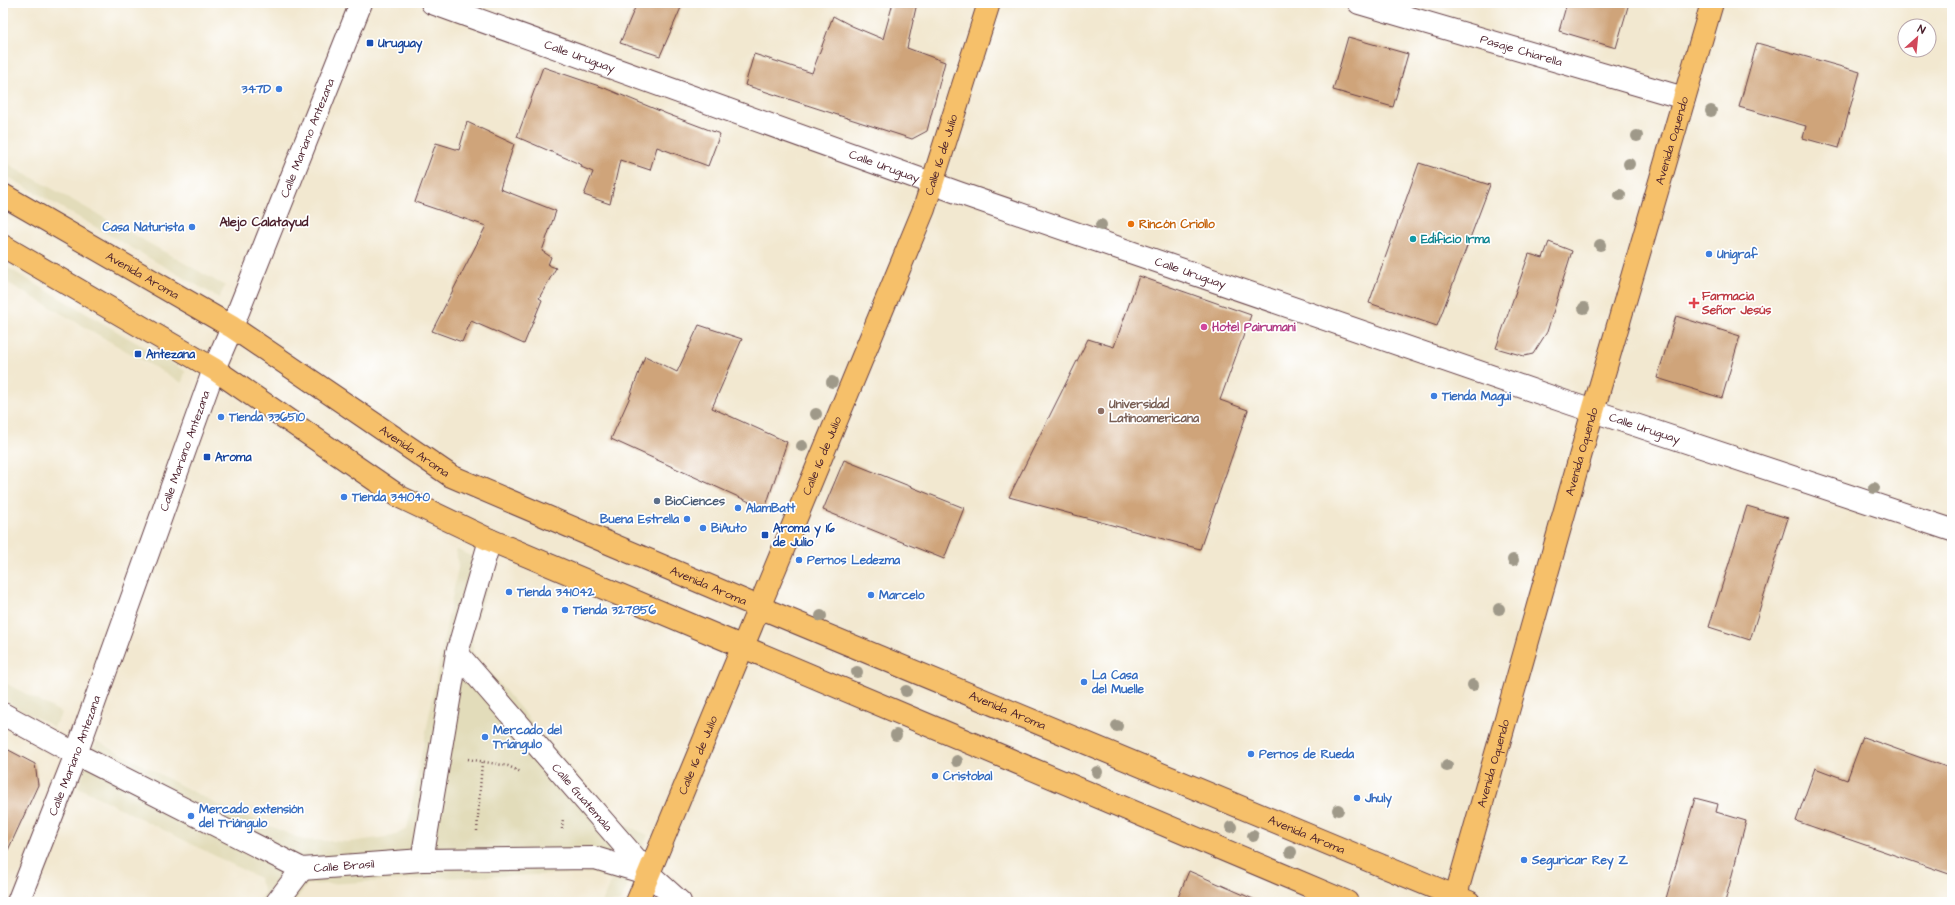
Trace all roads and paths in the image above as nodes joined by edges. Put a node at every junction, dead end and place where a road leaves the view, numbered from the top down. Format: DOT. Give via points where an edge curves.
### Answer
graph roads {
  1 [pos="361,3"];
  2 [pos="432,3"];
  3 [pos="989,3"];
  4 [pos="1359,3"];
  5 [pos="1712,3"];
  6 [pos="1684,98"];
  7 [pos="933,184"];
  8 [pos="3,195"];
  9 [pos="3,246"];
  10 [pos="232,327"];
  11 [pos="214,369"];
  12 [pos="1593,410"];
  13 [pos="1952,530"];
  14 [pos="490,540"];
  15 [pos="759,607"];
  16 [pos="744,647"];
  17 [pos="457,653"];
  18 [pos="3,714"];
  19 [pos="76,754"];
  20 [pos="440,756"];
  21 [pos="482,762"];
  22 [pos="522,772"];
  23 [pos="559,812"];
  24 [pos="478,859"];
  25 [pos="560,859"];
  26 [pos="422,860"];
  27 [pos="302,869"];
  28 [pos="649,874"];
  29 [pos="1460,900"];
  30 [pos="18,902"];
  31 [pos="277,902"];
  32 [pos="637,902"];
  33 [pos="680,902"];
  34 [pos="1347,902"];
  1 -- 10 [label="street, Calle Mariano Antezana"];
  2 -- 7 [label="street, Calle Uruguay"];
  3 -- 7 [label="main road, Calle 16 de Julio"];
  4 -- 6 [label="street, Pasaje Chiarella"];
  5 -- 6 [label="main road, Avenida Oquendo"];
  6 -- 12 [label="main road, Avenida Oquendo"];
  7 -- 12 [label="street, Calle Uruguay"];
  7 -- 15 [label="main road, Calle 16 de Julio"];
  8 -- 10 [label="main road, Avenida Aroma"];
  9 -- 11 [label="main road"];
  10 -- 11 [label="street, Calle Mariano Antezana"];
  10 -- 15 [label="main road, Avenida Aroma" via="451,476"];
  11 -- 14 [label="main road" via="400,498"];
  11 -- 19 [label="street, Calle Mariano Antezana"];
  12 -- 13 [label="street, Calle Uruguay"];
  12 -- 29 [label="main road, Avenida Oquendo"];
  14 -- 16 [label="main road"];
  14 -- 17 [label="street"];
  15 -- 16 [label="main road, Calle 16 de Julio"];
  15 -- 29 [label="main road, Avenida Aroma"];
  16 -- 28 [label="main road, Calle 16 de Julio"];
  16 -- 34 [label="main road"];
  17 -- 20 [label="street"];
  17 -- 28 [label="street, Calle Guatemala"];
  18 -- 19 [label="street, Calle Brasil"];
  19 -- 27 [label="street, Calle Brasil"];
  19 -- 30 [label="street, Calle Mariano Antezana"];
  20 -- 21 [label="path"];
  20 -- 26 [label="street"];
  21 -- 22 [label="path" via="508,766"];
  21 -- 24 [label="path" via="476,839"];
  23 -- 25 [label="path" via="563,816"];
  24 -- 25 [label="street, Calle Brasil"];
  24 -- 26 [label="street, Calle Brasil"];
  25 -- 28 [label="street, Calle Brasil" via="594,858"];
  26 -- 27 [label="street, Calle Brasil"];
  27 -- 31 [label="street"];
  28 -- 32 [label="main road, Calle 16 de Julio"];
  28 -- 33 [label="street, Calle Guatemala"];
}
